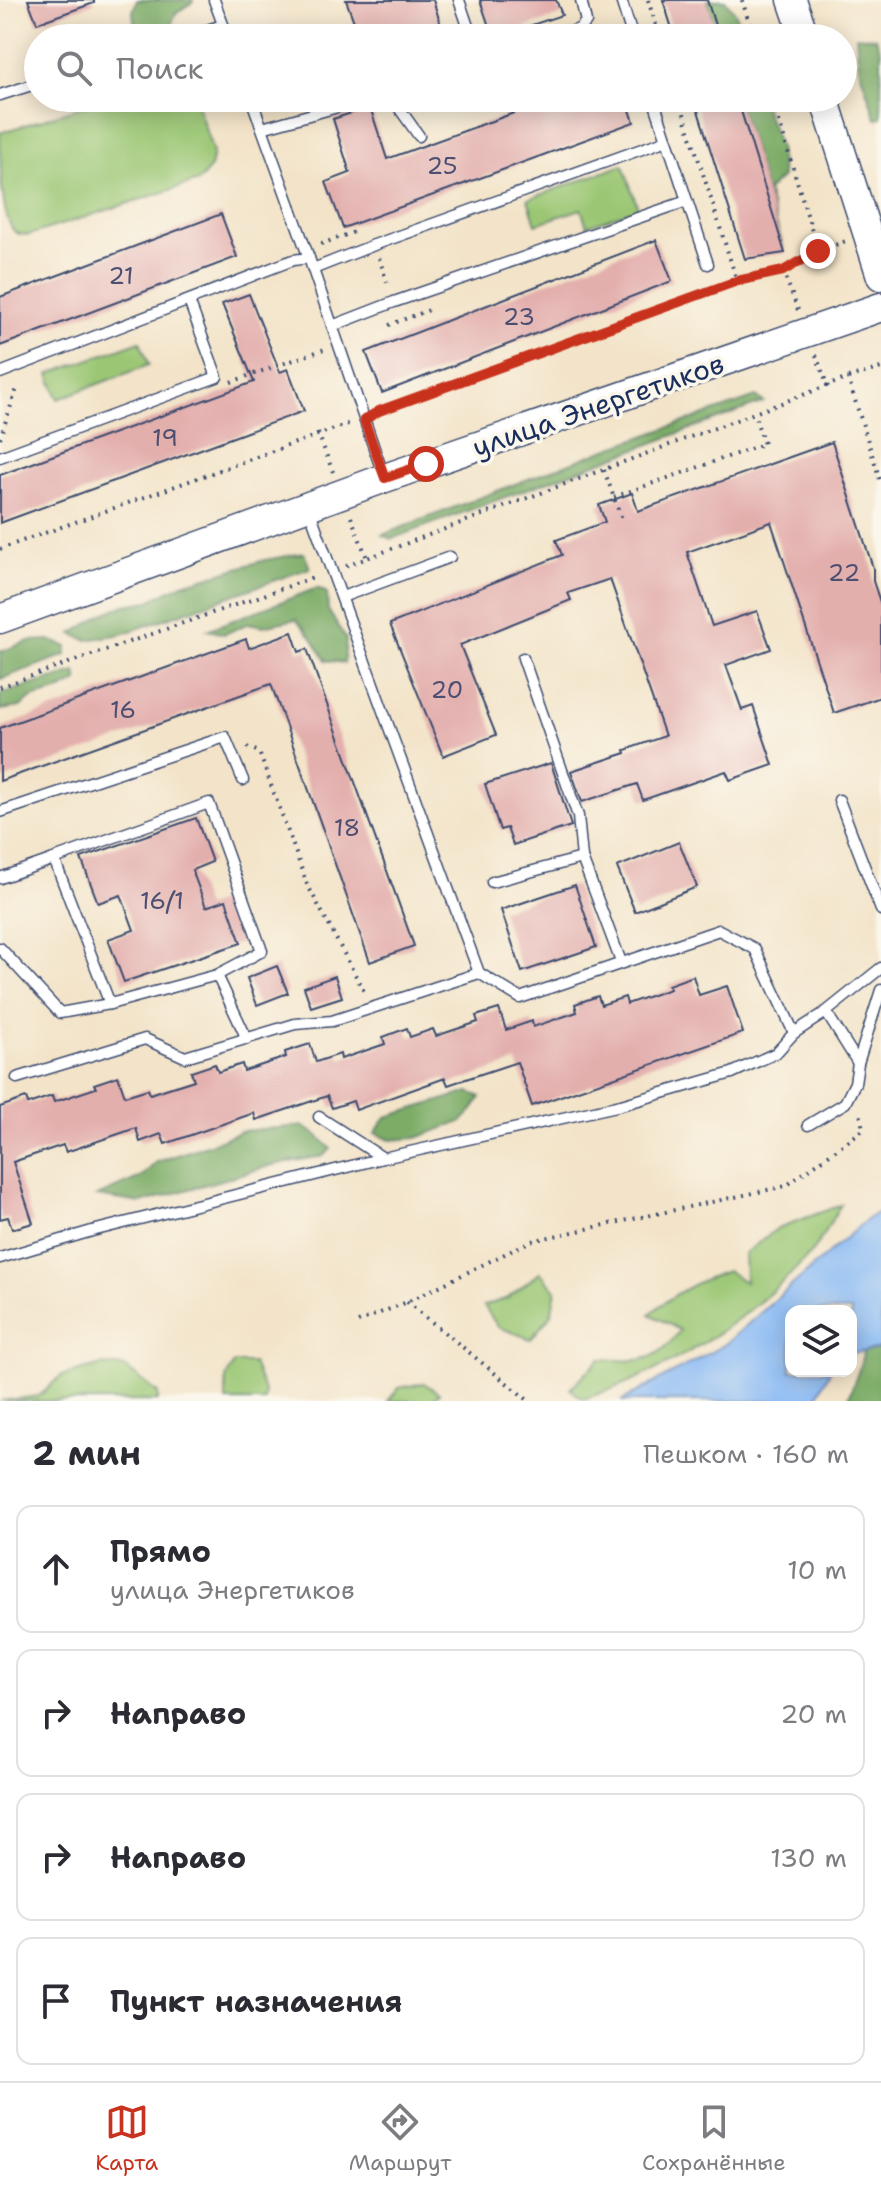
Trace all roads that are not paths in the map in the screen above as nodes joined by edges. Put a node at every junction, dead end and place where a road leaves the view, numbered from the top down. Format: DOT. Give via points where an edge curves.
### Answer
graph roads {
  1 [pos="214,0"];
  2 [pos="459,0"];
  3 [pos="581,0"];
  4 [pos="621,0"];
  5 [pos="792,0"];
  6 [pos="223,24"];
  7 [pos="467,24"];
  8 [pos="584,24"];
  9 [pos="629,24"];
  10 [pos="800,24"];
  11 [pos="24,87"];
  12 [pos="0,95"];
  13 [pos="256,112"];
  14 [pos="320,112"];
  15 [pos="402,112"];
  16 [pos="658,112"];
  17 [pos="829,112"];
  18 [pos="262,128"];
  19 [pos="419,136"];
  20 [pos="667,140"];
  21 [pos="687,201"];
  22 [pos="311,263"];
  23 [pos="708,264"];
  24 [pos="881,276"];
  25 [pos="189,301"];
  26 [pos="881,307"];
  27 [pos="332,326"];
  28 [pos="0,373"];
  29 [pos="0,457"];
  30 [pos="385,478"];
  31 [pos="308,507"];
  32 [pos="450,557"];
  33 [pos="342,597"];
  34 [pos="0,619"];
  35 [pos="523,658"];
  36 [pos="243,780"];
  37 [pos="839,800"];
  38 [pos="0,812"];
  39 [pos="582,858"];
  40 [pos="54,859"];
  41 [pos="0,878"];
  42 [pos="492,882"];
  43 [pos="881,910"];
  44 [pos="0,948"];
  45 [pos="621,962"];
  46 [pos="881,968"];
  47 [pos="479,973"];
  48 [pos="217,975"];
  49 [pos="881,990"];
  50 [pos="110,1004"];
  51 [pos="826,1012"];
  52 [pos="794,1033"];
  53 [pos="247,1039"];
  54 [pos="858,1063"];
  55 [pos="17,1078"];
  56 [pos="319,1117"];
  57 [pos="808,1125"];
  58 [pos="383,1158"];
  59 [pos="0,1258"];
  1 -- 6 [label="lane"];
  2 -- 7 [label="lane"];
  3 -- 8 [label="lane"];
  4 -- 9 [label="lane"];
  5 -- 10 [label="main road"];
  11 -- 12 [label="lane"];
  13 -- 18 [label="lane"];
  14 -- 18 [label="lane"];
  15 -- 19 [label="lane"];
  16 -- 20 [label="lane"];
  17 -- 24 [label="main road"];
  18 -- 22 [label="lane"];
  20 -- 21 [label="lane"];
  20 -- 22 [label="lane"];
  21 -- 23 [label="lane"];
  21 -- 27 [label="lane"];
  22 -- 25 [label="lane" via="293,260"];
  22 -- 27 [label="lane"];
  25 -- 28 [label="lane"];
  25 -- 29 [label="lane" via="217,377"];
  26 -- 30 [label="main road, улица Энергетиков"];
  27 -- 30 [label="lane"];
  30 -- 31 [label="main road, улица Энергетиков"];
  31 -- 33 [label="lane"];
  31 -- 34 [label="main road, улица Энергетиков"];
  32 -- 33 [label="lane"];
  33 -- 47 [label="lane"];
  35 -- 39 [label="lane" via="578,816"];
  36 -- 38 [label="lane" via="225,737"];
  37 -- 43 [label="lane"];
  39 -- 42 [label="lane"];
  39 -- 45 [label="lane"];
  40 -- 41 [label="lane"];
  40 -- 48 [label="lane" via="209,803 262,951"];
  40 -- 50 [label="lane"];
  44 -- 50 [label="lane" via="60,1013"];
  45 -- 47 [label="lane" via="520,998"];
  45 -- 52 [label="lane" via="719,930 755,949"];
  46 -- 51 [label="lane"];
  47 -- 53 [label="lane" via="332,1021 295,1024"];
  48 -- 50 [label="lane"];
  48 -- 53 [label="lane"];
  49 -- 54 [label="lane"];
  51 -- 52 [label="lane"];
  51 -- 54 [label="lane"];
  52 -- 58 [label="lane" via="776,1053 732,1073 621,1105"];
  53 -- 55 [label="lane" via="185,1057 145,1039"];
  54 -- 57 [label="lane" via="845,1103"];
  56 -- 58 [label="lane"];
  58 -- 59 [label="lane"];
}
